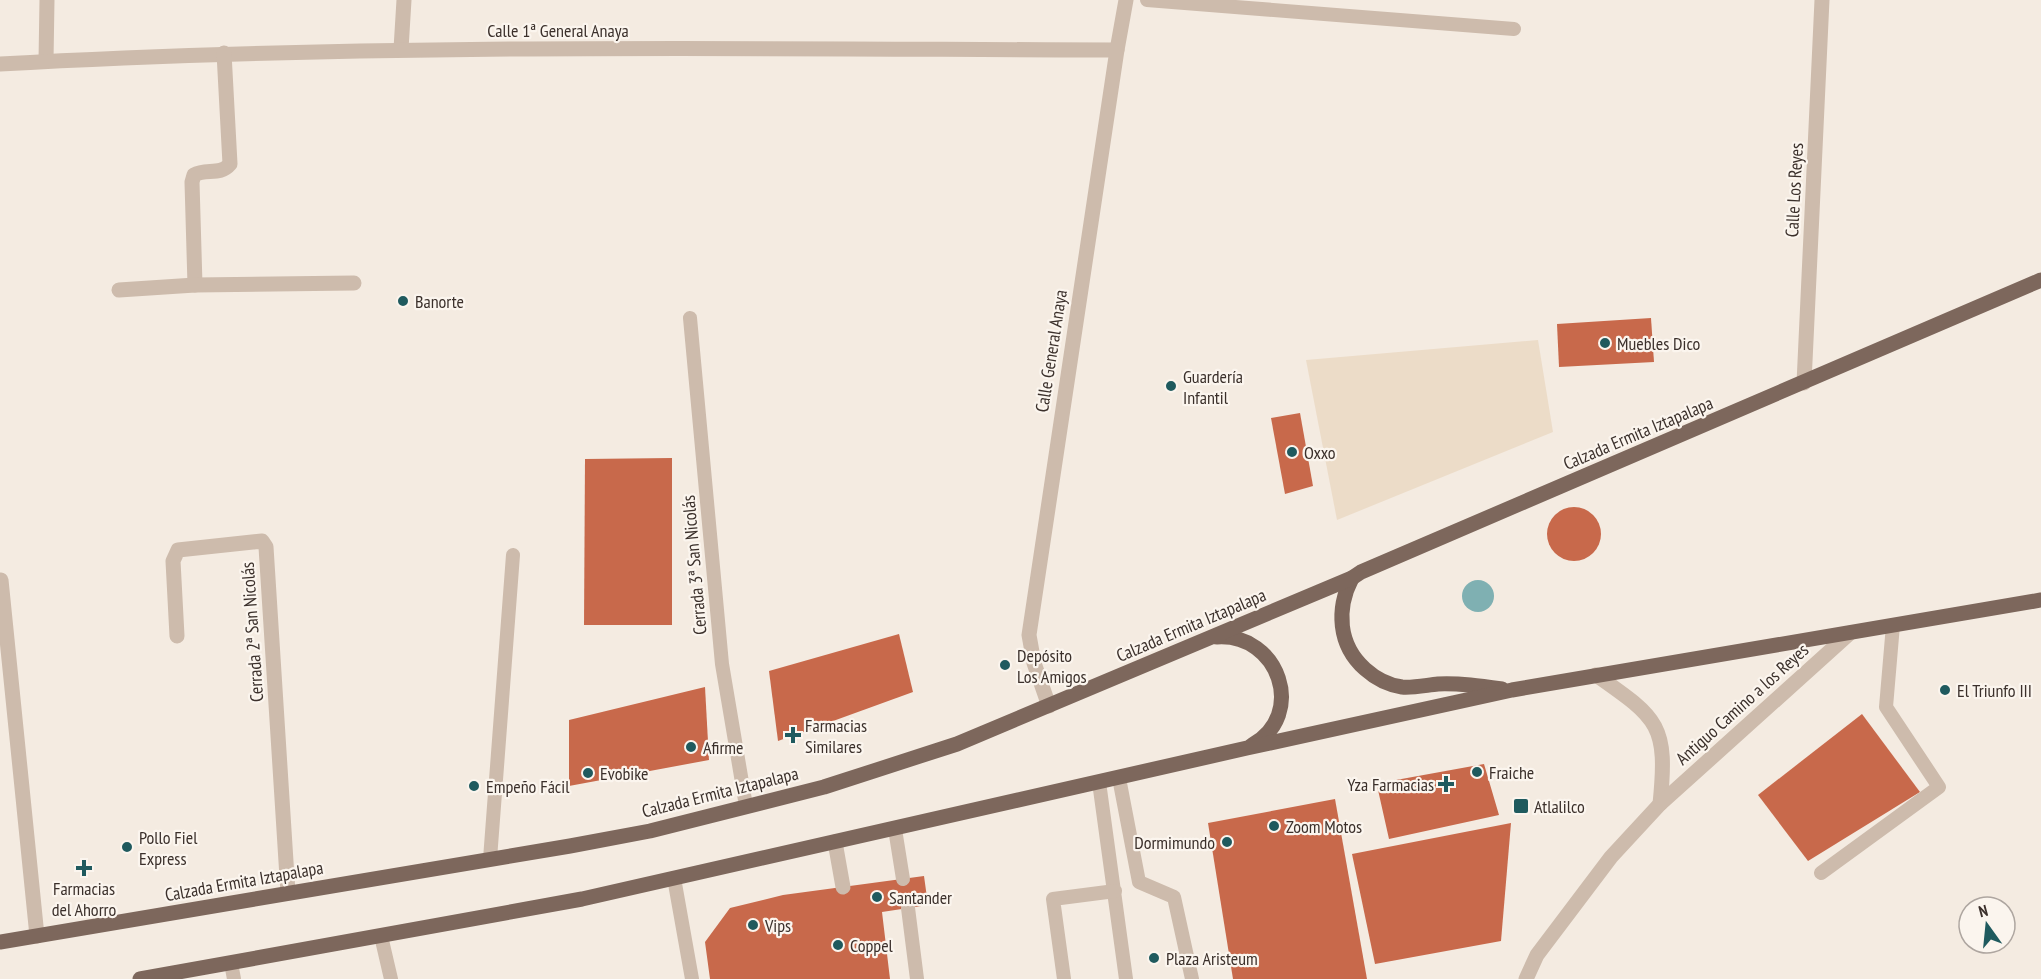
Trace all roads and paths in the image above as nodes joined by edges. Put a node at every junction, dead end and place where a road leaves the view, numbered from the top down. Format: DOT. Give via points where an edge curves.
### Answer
graph roads {
  1 [pos="47,0"];
  2 [pos="404,0"];
  3 [pos="1126,0"];
  4 [pos="1147,0"];
  5 [pos="1822,0"];
  6 [pos="1514,28"];
  7 [pos="401,49"];
  8 [pos="1117,50"];
  9 [pos="224,53"];
  10 [pos="46,61"];
  11 [pos="0,64"];
  12 [pos="2041,280"];
  13 [pos="354,283"];
  14 [pos="195,285"];
  15 [pos="119,290"];
  16 [pos="690,318"];
  17 [pos="1804,383"];
  18 [pos="513,555"];
  19 [pos="1352,578"];
  20 [pos="2,580"];
  21 [pos="2041,600"];
  22 [pos="1893,625"];
  23 [pos="1850,633"];
  24 [pos="177,636"];
  25 [pos="1213,638"];
  26 [pos="1596,675"];
  27 [pos="1512,690"];
  28 [pos="1049,706"];
  29 [pos="1246,748"];
  30 [pos="1119,778"];
  31 [pos="1099,782"];
  32 [pos="1660,804"];
  33 [pos="746,806"];
  34 [pos="895,829"];
  35 [pos="835,842"];
  36 [pos="490,859"];
  37 [pos="1821,873"];
  38 [pos="674,878"];
  39 [pos="903,879"];
  40 [pos="843,886"];
  41 [pos="1115,891"];
  42 [pos="288,893"];
  43 [pos="908,908"];
  44 [pos="37,936"];
  45 [pos="381,936"];
  46 [pos="0,942"];
  47 [pos="231,963"];
  48 [pos="140,979"];
  49 [pos="234,979"];
  50 [pos="391,979"];
  51 [pos="692,979"];
  52 [pos="917,979"];
  53 [pos="1064,979"];
  54 [pos="1126,979"];
  55 [pos="1191,979"];
  56 [pos="1526,979"];
  1 -- 10 [label="street"];
  2 -- 7 [label="street"];
  3 -- 8 [label="street, Calle General Anaya"];
  4 -- 6 [label="lane"];
  5 -- 17 [label="street, Calle Los Reyes"];
  7 -- 8 [label="street, Calle 1ª General Anaya"];
  7 -- 9 [label="street, Calle 1ª General Anaya"];
  8 -- 28 [label="street, Calle General Anaya" via="1029,635"];
  9 -- 10 [label="street, Calle 1ª General Anaya"];
  9 -- 14 [label="street" via="230,164 218,172 202,170 194,175"];
  10 -- 11 [label="street, Calle 1ª General Anaya"];
  12 -- 17 [label="main road, Calzada Ermita Iztapalapa"];
  13 -- 14 [label="street"];
  14 -- 15 [label="street"];
  16 -- 33 [label="lane, Cerrada 3ª San Nicolás" via="722,664"];
  17 -- 19 [label="main road, Calzada Ermita Iztapalapa"];
  18 -- 36 [label="lane"];
  19 -- 25 [label="main road, Calzada Ermita Iztapalapa"];
  19 -- 27 [label="main road" via="1341,606 1344,636 1349,650 1371,675 1402,687 1441,684"];
  20 -- 44 [label="street"];
  21 -- 22 [label="main road"];
  22 -- 23 [label="main road"];
  22 -- 37 [label="lane" via="1886,707 1939,787"];
  23 -- 26 [label="main road"];
  23 -- 32 [label="street, Antiguo Camino a los Reyes"];
  24 -- 42 [label="street, Cerrada 2ª San Nicolás" via="173,561 178,550 262,541 266,547"];
  25 -- 28 [label="main road, Calzada Ermita Iztapalapa"];
  25 -- 29 [label="main road" via="1227,636 1253,645 1264,653 1279,677 1281,698 1276,718 1259,741"];
  26 -- 27 [label="main road"];
  26 -- 32 [label="street, Antiguo Camino a los Reyes" via="1640,706 1653,722 1662,741"];
  27 -- 29 [label="main road"];
  28 -- 33 [label="main road, Calzada Ermita Iztapalapa" via="957,744 824,787"];
  29 -- 30 [label="main road"];
  30 -- 31 [label="main road"];
  30 -- 55 [label="lane" via="1139,882 1174,897"];
  31 -- 34 [label="main road"];
  31 -- 41 [label="lane"];
  32 -- 56 [label="street, Antiguo Camino a los Reyes" via="1611,857 1537,955"];
  33 -- 36 [label="main road, Calzada Ermita Iztapalapa" via="650,831"];
  34 -- 35 [label="main road"];
  34 -- 39 [label="lane"];
  35 -- 38 [label="main road"];
  35 -- 40 [label="street"];
  36 -- 42 [label="main road, Calzada Ermita Iztapalapa"];
  38 -- 45 [label="main road"];
  38 -- 51 [label="lane"];
  41 -- 53 [label="lane" via="1053,899"];
  41 -- 54 [label="lane"];
  42 -- 44 [label="main road, Calzada Ermita Iztapalapa"];
  43 -- 52 [label="lane"];
  44 -- 46 [label="main road, Calzada Ermita Iztapalapa"];
  45 -- 47 [label="main road"];
  45 -- 50 [label="lane"];
  47 -- 48 [label="main road"];
  47 -- 49 [label="lane"];
}
